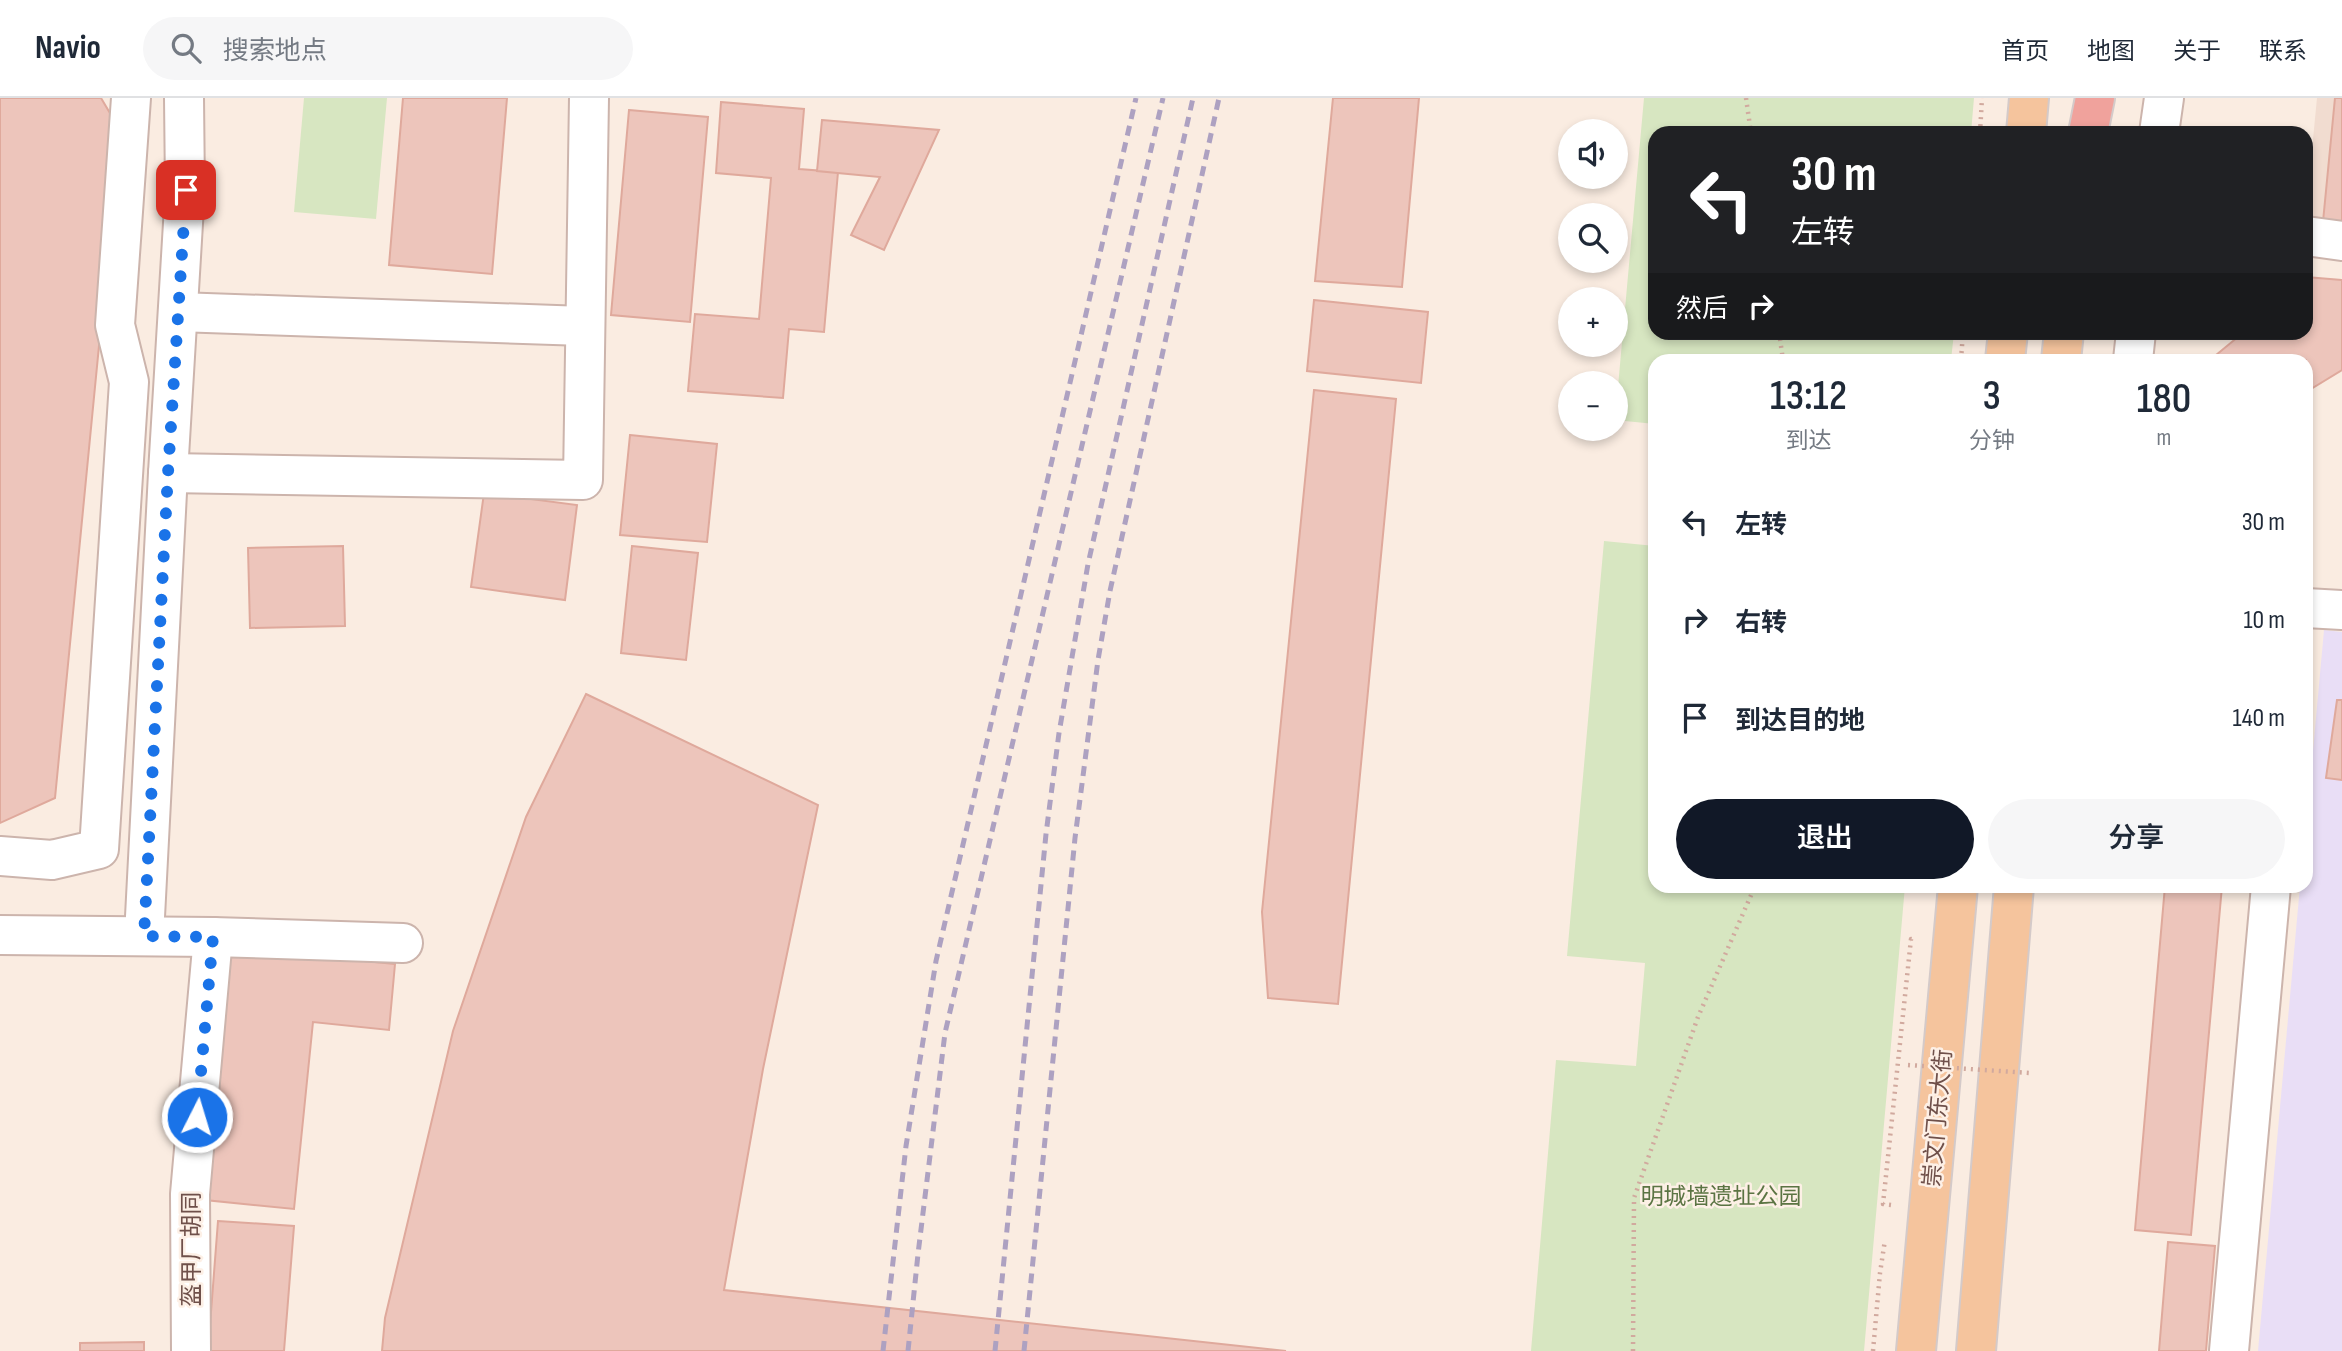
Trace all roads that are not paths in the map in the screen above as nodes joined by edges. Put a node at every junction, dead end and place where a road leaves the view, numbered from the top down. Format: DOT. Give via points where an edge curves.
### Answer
graph roads {
  1 [pos="131,98"];
  2 [pos="184,98"];
  3 [pos="589,98"];
  4 [pos="2029,98"];
  5 [pos="2088,98"];
  6 [pos="2095,98"];
  7 [pos="2164,98"];
  8 [pos="2027,126"];
  9 [pos="2086,126"];
  10 [pos="2088,126"];
  11 [pos="2161,126"];
  12 [pos="2313,237"];
  13 [pos="2342,241"];
  14 [pos="178,312"];
  15 [pos="584,326"];
  16 [pos="168,473"];
  17 [pos="2313,608"];
  18 [pos="2342,610"];
  19 [pos="0,856"];
  20 [pos="1957,893"];
  21 [pos="2013,893"];
  22 [pos="2270,893"];
  23 [pos="0,935"];
  24 [pos="144,936"];
  25 [pos="213,937"];
  26 [pos="403,943"];
  27 [pos="191,1351"];
  28 [pos="1916,1351"];
  29 [pos="1976,1351"];
  30 [pos="2229,1351"];
  1 -- 19 [label="street" via="115,325 129,395 99,849 52,860"];
  2 -- 14 [label="street" via="186,190"];
  3 -- 15 [label="street"];
  4 -- 8 [label="main road"];
  5 -- 9 [label="main road"];
  6 -- 10 [label="highway"];
  7 -- 11 [label="street"];
  12 -- 13 [label="street"];
  14 -- 15 [label="street"];
  14 -- 16 [label="street"];
  15 -- 16 [label="street" via="583,480"];
  16 -- 24 [label="street"];
  17 -- 18 [label="street"];
  20 -- 28 [label="main road, 崇文门东大街"];
  21 -- 29 [label="main road"];
  22 -- 30 [label="street"];
  23 -- 24 [label="street"];
  24 -- 25 [label="street"];
  25 -- 26 [label="street"];
  25 -- 27 [label="street, 盔甲厂胡同" via="190,1194"];
}
